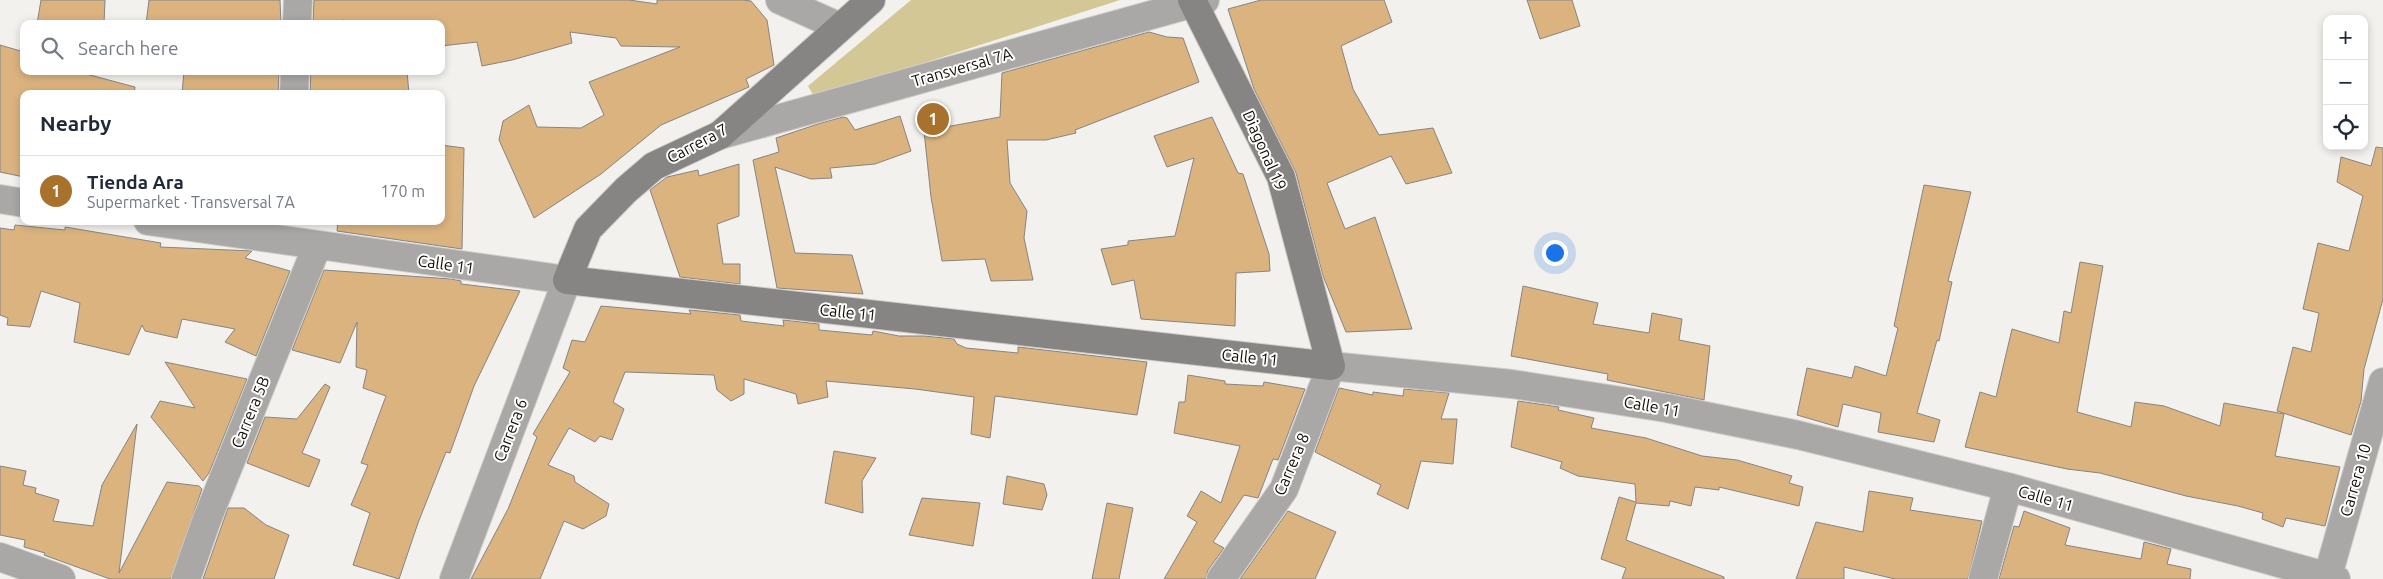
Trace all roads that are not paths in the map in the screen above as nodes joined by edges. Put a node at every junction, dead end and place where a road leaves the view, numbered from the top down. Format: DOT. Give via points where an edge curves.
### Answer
graph roads {
  1 [pos="298,0"];
  2 [pos="780,0"];
  3 [pos="872,0"];
  4 [pos="1197,1"];
  5 [pos="297,20"];
  6 [pos="840,27"];
  7 [pos="295,75"];
  8 [pos="294,90"];
  9 [pos="720,135"];
  10 [pos="0,199"];
  11 [pos="20,202"];
  12 [pos="199,225"];
  13 [pos="289,232"];
  14 [pos="317,246"];
  15 [pos="567,280"];
  16 [pos="1330,366"];
  17 [pos="2383,382"];
  18 [pos="2008,487"];
  19 [pos="0,557"];
  20 [pos="2330,578"];
  21 [pos="61,579"];
  22 [pos="186,579"];
  23 [pos="454,579"];
  24 [pos="1221,579"];
  25 [pos="1983,579"];
  1 -- 5 [label="street"];
  2 -- 6 [label="street"];
  3 -- 6 [label="main road, Carrera 7"];
  4 -- 9 [label="street, Transversal 7A"];
  4 -- 16 [label="main road, Diagonal 19" via="1281,178"];
  6 -- 9 [label="main road, Carrera 7"];
  7 -- 8 [label="street"];
  9 -- 15 [label="main road, Carrera 7" via="654,166 626,190 588,229"];
  10 -- 11 [label="street"];
  12 -- 13 [label="street, Calle 11"];
  13 -- 14 [label="street, Calle 11"];
  14 -- 15 [label="street, Calle 11"];
  14 -- 22 [label="street, Carrera 5B" via="209,513"];
  15 -- 16 [label="main road, Calle 11"];
  15 -- 23 [label="street, Carrera 6"];
  16 -- 18 [label="street, Calle 11" via="1512,384 1666,408"];
  16 -- 24 [label="street, Carrera 8" via="1284,489"];
  17 -- 20 [label="street, Carrera 10"];
  18 -- 20 [label="street, Calle 11"];
  18 -- 25 [label="street"];
  19 -- 21 [label="street"];
}
